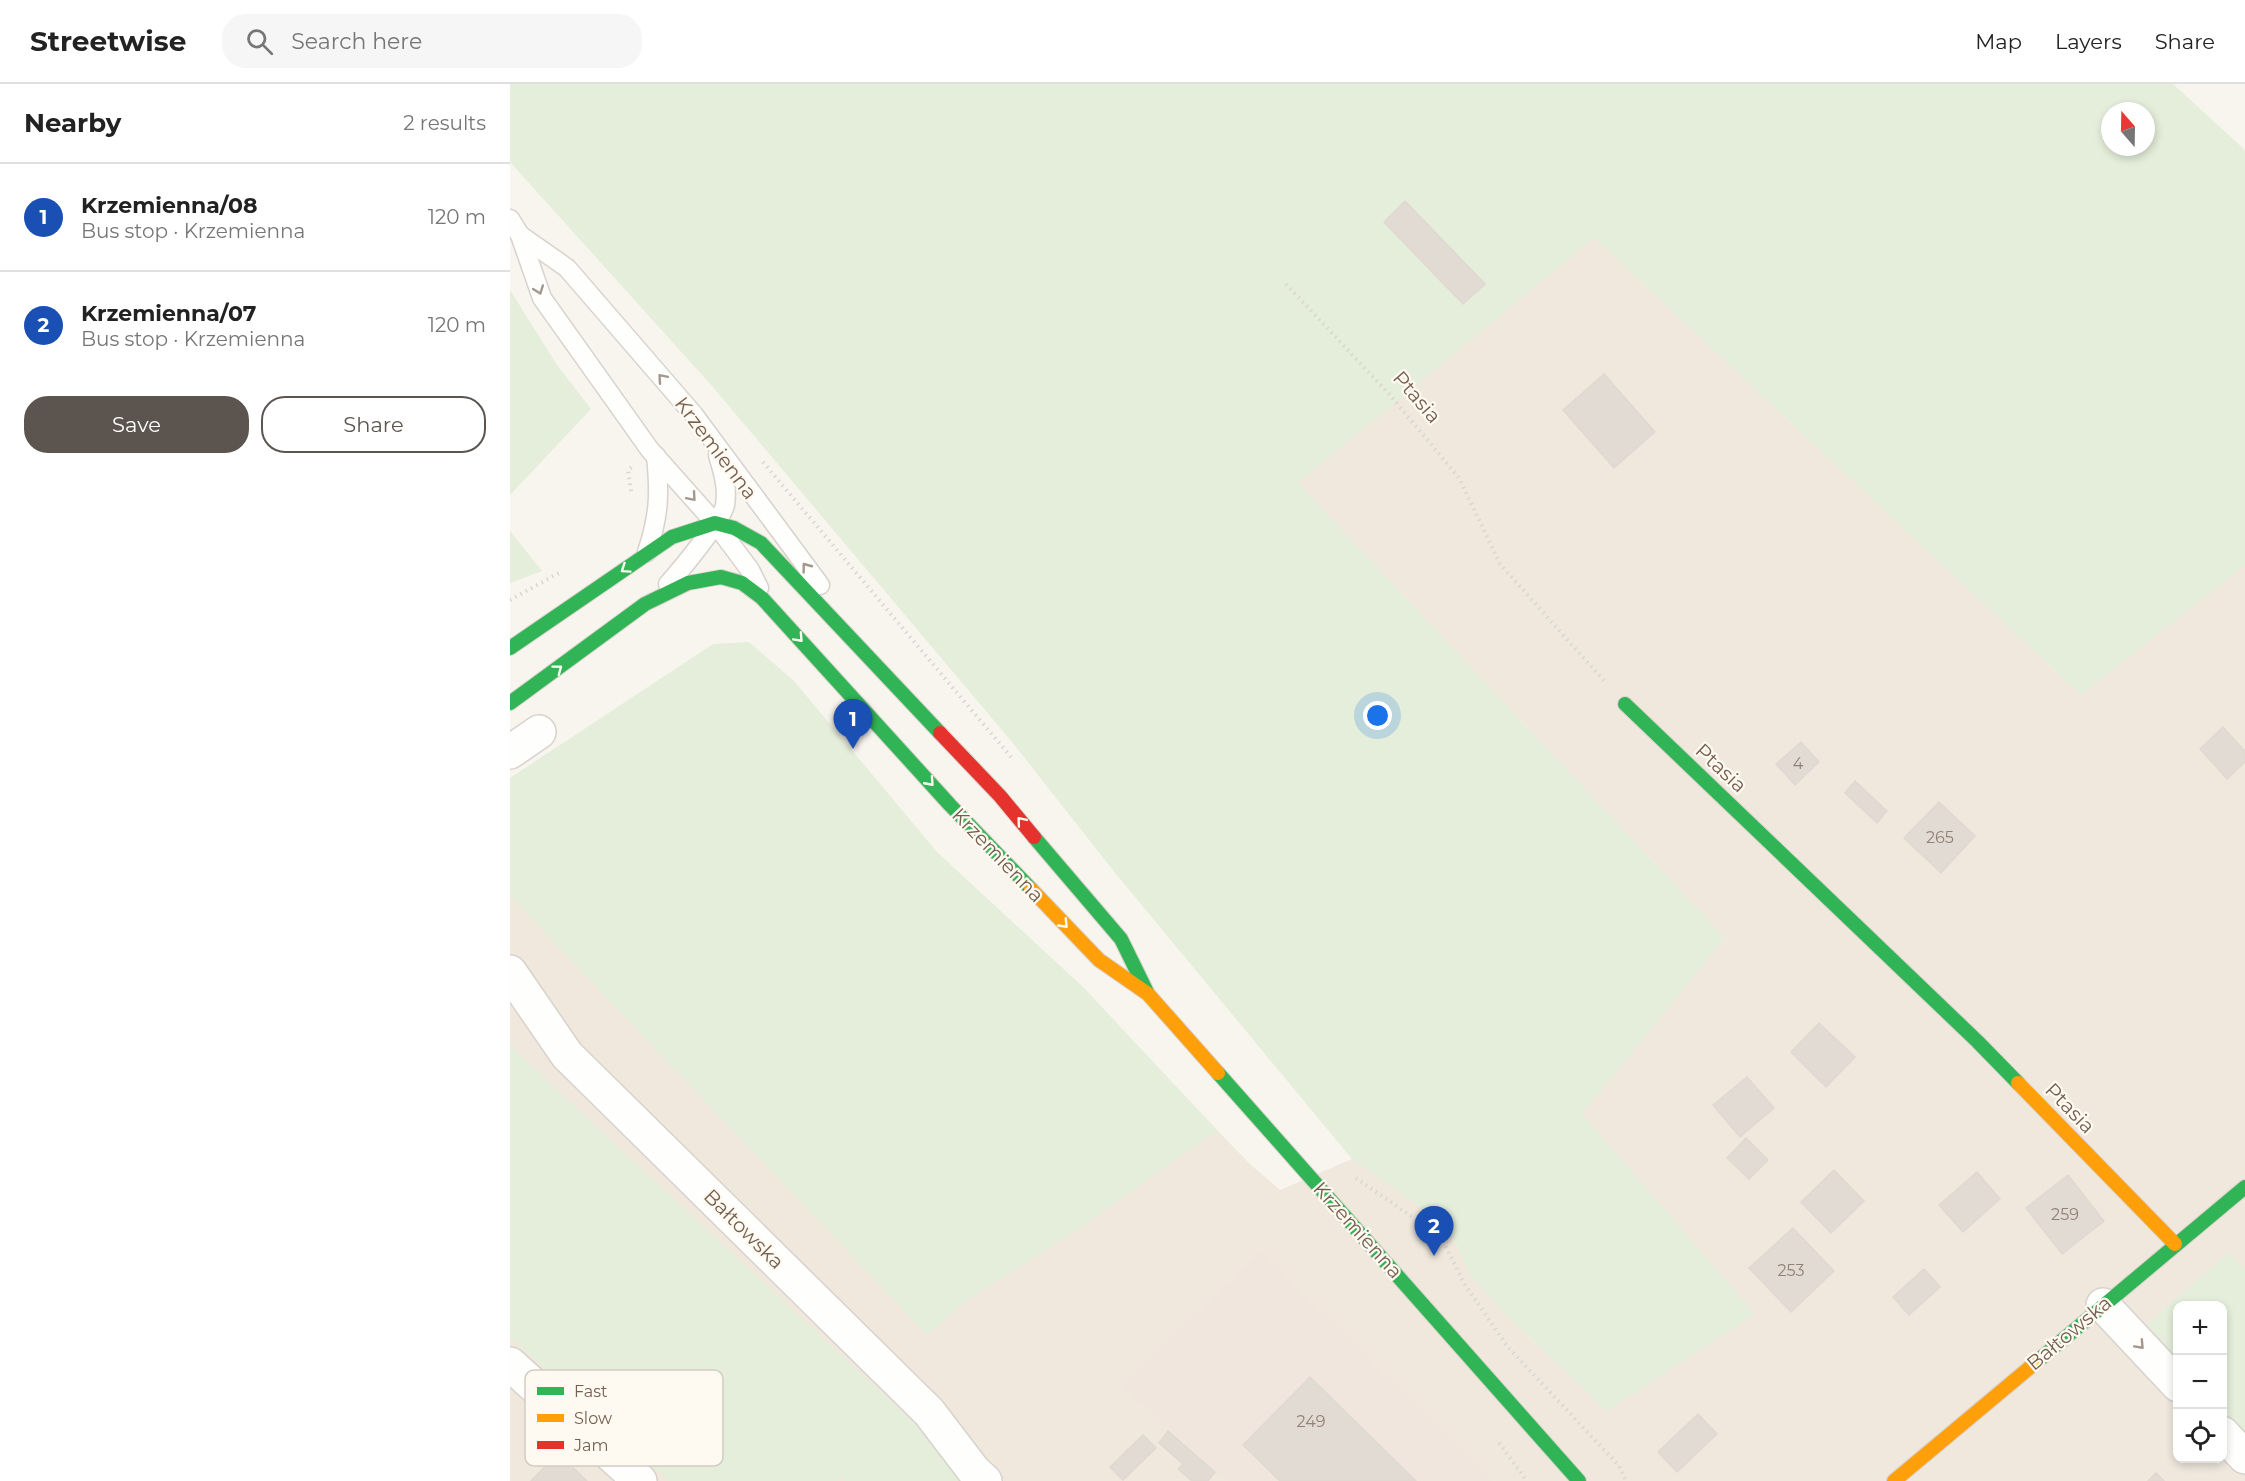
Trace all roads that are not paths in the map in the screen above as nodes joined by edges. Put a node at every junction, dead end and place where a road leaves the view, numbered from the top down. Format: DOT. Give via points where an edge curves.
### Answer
graph roads {
  1 [pos="515,227"];
  2 [pos="715,444"];
  3 [pos="656,456"];
  4 [pos="715,523"];
  5 [pos="646,555"];
  6 [pos="762,598"];
  7 [pos="652,601"];
  8 [pos="510,648"];
  9 [pos="891,681"];
  10 [pos="510,703"];
  11 [pos="1625,704"];
  12 [pos="539,732"];
  13 [pos="510,752"];
  14 [pos="510,972"];
  15 [pos="1148,994"];
  16 [pos="2245,1186"];
  17 [pos="2175,1244"];
  18 [pos="2103,1305"];
  19 [pos="510,1364"];
  20 [pos="525,1378"];
  21 [pos="2173,1380"];
  22 [pos="2227,1437"];
  23 [pos="2245,1457"];
  24 [pos="623,1466"];
  25 [pos="1565,1468"];
  26 [pos="640,1481"];
  27 [pos="985,1481"];
  28 [pos="1571,1481"];
  29 [pos="1579,1481"];
  30 [pos="1894,1481"];
  2 -- 1 [label="lane, Krzemienna, one-way" via="567,268"];
  1 -- 3 [label="lane, Krzemienna, one-way" via="542,298"];
  2 -- 4 [label="lane" via="726,483 725,508"];
  9 -- 2 [label="lane, Krzemienna, one-way"];
  3 -- 4 [label="lane, Krzemienna, one-way"];
  3 -- 5 [label="lane" via="657,522"];
  4 -- 5 [label="main road" via="672,537"];
  4 -- 6 [label="lane, Krzemienna" via="750,570"];
  4 -- 7 [label="lane"];
  4 -- 9 [label="main road, Krzemienna" via="761,543"];
  5 -- 8 [label="main road, one-way"];
  6 -- 7 [label="main road, Krzemienna" via="742,583 721,577 688,583"];
  6 -- 15 [label="main road, Krzemienna, one-way" via="950,805 1099,960"];
  10 -- 7 [label="main road, Krzemienna, one-way"];
  15 -- 9 [label="main road, Krzemienna, one-way" via="1121,939 1000,796"];
  11 -- 17 [label="main road, Ptasia" via="1978,1042"];
  12 -- 13 [label="street"];
  14 -- 27 [label="street, Bałtowska" via="567,1054 929,1412"];
  15 -- 25 [label="main road, Krzemienna"];
  16 -- 17 [label="main road, Bałtowska"];
  17 -- 18 [label="main road, Bałtowska"];
  18 -- 21 [label="street, one-way"];
  18 -- 30 [label="main road, Bałtowska"];
  19 -- 20 [label="street"];
  22 -- 23 [label="street"];
  24 -- 26 [label="street"];
  25 -- 28 [label="main road, Krzemienna"];
  25 -- 29 [label="main road, Krzemienna"];
}
